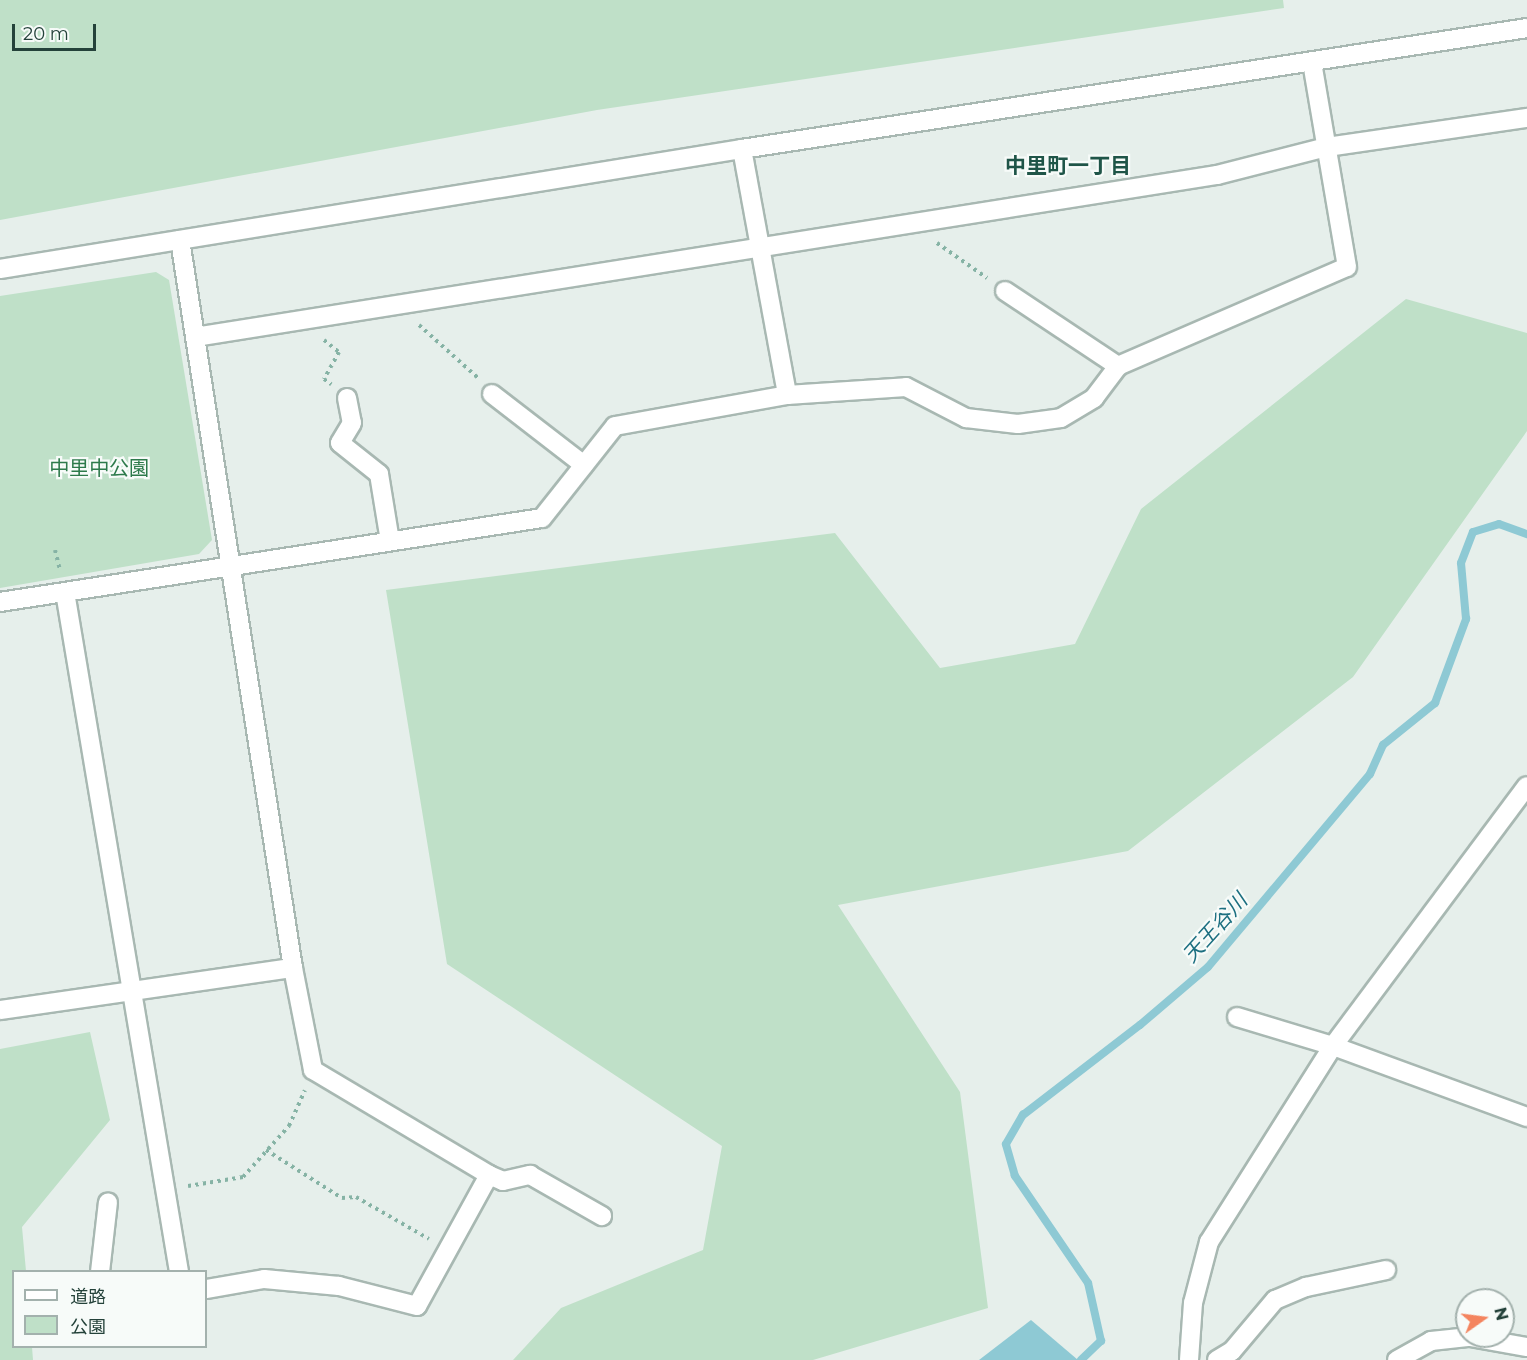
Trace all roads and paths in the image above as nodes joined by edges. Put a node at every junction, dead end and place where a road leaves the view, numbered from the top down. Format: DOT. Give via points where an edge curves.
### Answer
graph roads {
  1 [pos="1527,28"];
  2 [pos="1312,62"];
  3 [pos="1527,118"];
  4 [pos="1327,147"];
  5 [pos="742,148"];
  6 [pos="911,224"];
  7 [pos="180,240"];
  8 [pos="760,249"];
  9 [pos="0,268"];
  10 [pos="1005,291"];
  11 [pos="398,306"];
  12 [pos="313,319"];
  13 [pos="195,337"];
  14 [pos="1118,366"];
  15 [pos="492,394"];
  16 [pos="787,395"];
  17 [pos="347,398"];
  18 [pos="584,465"];
  19 [pos="390,541"];
  20 [pos="231,566"];
  21 [pos="65,592"];
  22 [pos="0,602"];
  23 [pos="1527,786"];
  24 [pos="293,968"];
  25 [pos="132,992"];
  26 [pos="0,1010"];
  27 [pos="1237,1017"];
  28 [pos="1333,1046"];
  29 [pos="313,1070"];
  30 [pos="1527,1117"];
  31 [pos="266,1150"];
  32 [pos="489,1175"];
  33 [pos="166,1190"];
  34 [pos="108,1202"];
  35 [pos="602,1216"];
  36 [pos="447,1249"];
  37 [pos="103,1270"];
  38 [pos="179,1270"];
  39 [pos="1386,1270"];
  40 [pos="207,1288"];
  41 [pos="1527,1347"];
  42 [pos="1189,1360"];
  43 [pos="1217,1360"];
  44 [pos="1397,1360"];
  1 -- 2 [label="street"];
  2 -- 4 [label="street"];
  2 -- 5 [label="street"];
  3 -- 4 [label="street"];
  4 -- 6 [label="street" via="1217,175"];
  4 -- 14 [label="street" via="1347,267"];
  5 -- 7 [label="street"];
  5 -- 8 [label="street"];
  6 -- 8 [label="street"];
  6 -- 10 [label="path"];
  7 -- 9 [label="street"];
  7 -- 13 [label="street"];
  8 -- 11 [label="street"];
  8 -- 16 [label="street"];
  10 -- 14 [label="street"];
  11 -- 12 [label="street"];
  11 -- 15 [label="path"];
  12 -- 13 [label="street"];
  12 -- 17 [label="path" via="315,333 339,352 324,379"];
  13 -- 20 [label="street"];
  14 -- 16 [label="street" via="1094,398 1061,418 1018,424 966,418 906,387"];
  15 -- 18 [label="street"];
  16 -- 18 [label="street" via="615,426"];
  17 -- 19 [label="street" via="352,423 340,443 379,474"];
  18 -- 19 [label="street" via="542,518"];
  19 -- 20 [label="street"];
  20 -- 21 [label="street"];
  20 -- 24 [label="street"];
  21 -- 22 [label="street"];
  21 -- 25 [label="street"];
  23 -- 28 [label="street"];
  24 -- 25 [label="street"];
  24 -- 29 [label="street"];
  25 -- 26 [label="street"];
  25 -- 33 [label="street"];
  27 -- 28 [label="street"];
  28 -- 30 [label="street"];
  28 -- 42 [label="street" via="1209,1242 1194,1303"];
  29 -- 31 [label="path" via="289,1126"];
  29 -- 32 [label="street"];
  31 -- 33 [label="path" via="243,1177"];
  31 -- 36 [label="path" via="342,1198 356,1197"];
  32 -- 35 [label="street" via="503,1181 530,1175"];
  32 -- 36 [label="street"];
  33 -- 38 [label="street"];
  34 -- 37 [label="street"];
  36 -- 40 [label="street" via="417,1306 339,1286 264,1279"];
  39 -- 43 [label="street" via="1306,1287 1275,1300 1232,1351"];
  41 -- 44 [label="street" via="1470,1337 1431,1341"];
}
